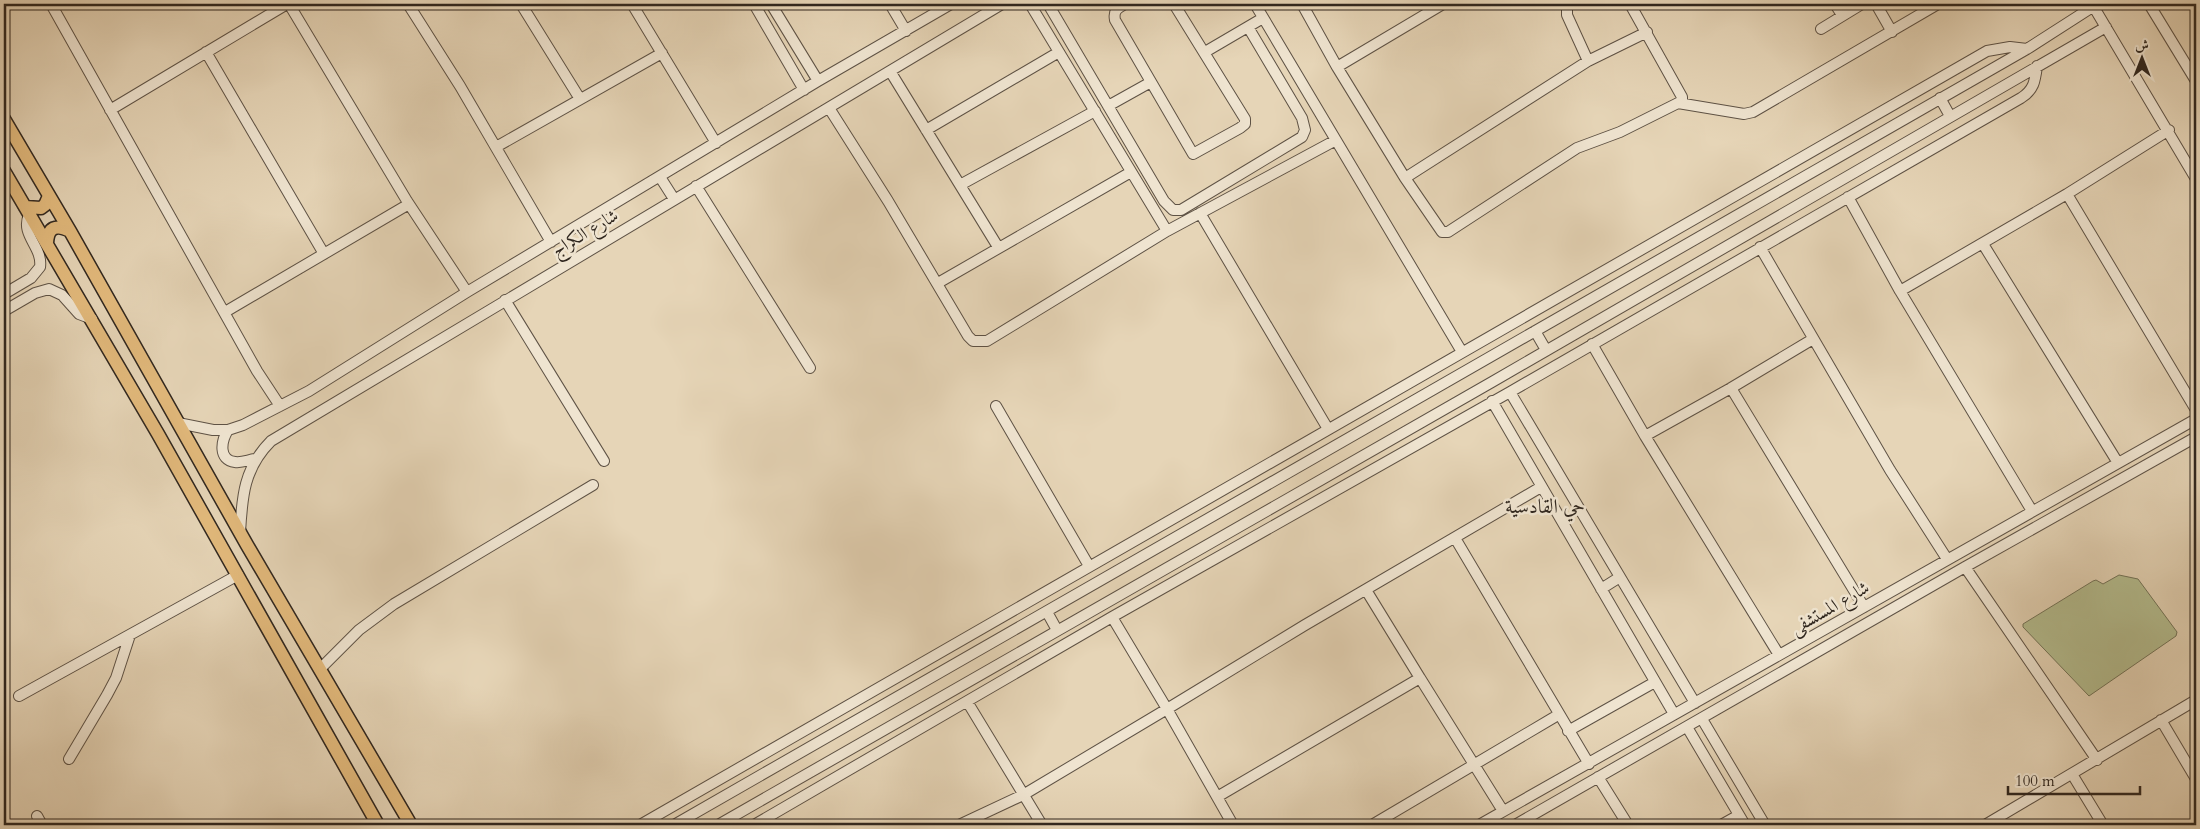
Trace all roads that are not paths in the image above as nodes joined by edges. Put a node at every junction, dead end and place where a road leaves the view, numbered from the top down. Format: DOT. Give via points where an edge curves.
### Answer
graph roads {
  1 [pos="51,4"];
  2 [pos="288,4"];
  3 [pos="408,4"];
  4 [pos="521,4"];
  5 [pos="632,4"];
  6 [pos="754,4"];
  7 [pos="771,4"];
  8 [pos="890,4"];
  9 [pos="951,4"];
  10 [pos="1002,4"];
  11 [pos="1030,4"];
  12 [pos="1048,4"];
  13 [pos="1126,4"];
  14 [pos="1174,4"];
  15 [pos="1255,4"];
  16 [pos="1302,4"];
  17 [pos="1443,4"];
  18 [pos="1567,4"];
  19 [pos="1630,4"];
  20 [pos="1835,4"];
  21 [pos="1862,4"];
  22 [pos="1876,4"];
  23 [pos="1938,4"];
  24 [pos="2149,4"];
  25 [pos="2093,5"];
  26 [pos="1922,8"];
  27 [pos="1842,15"];
  28 [pos="1263,18"];
  29 [pos="1248,27"];
  30 [pos="2106,27"];
  31 [pos="1821,28"];
  32 [pos="906,31"];
  33 [pos="1646,32"];
  34 [pos="1892,32"];
  35 [pos="2026,49"];
  36 [pos="206,52"];
  37 [pos="1059,52"];
  38 [pos="1205,52"];
  39 [pos="662,53"];
  40 [pos="1588,61"];
  41 [pos="2037,66"];
  42 [pos="1337,67"];
  43 [pos="890,71"];
  44 [pos="818,81"];
  45 [pos="2196,81"];
  46 [pos="1151,82"];
  47 [pos="804,90"];
  48 [pos="1940,98"];
  49 [pos="580,99"];
  50 [pos="1678,103"];
  51 [pos="1108,106"];
  52 [pos="828,108"];
  53 [pos="110,110"];
  54 [pos="1095,111"];
  55 [pos="1950,116"];
  56 [pos="4,119"];
  57 [pos="926,130"];
  58 [pos="2168,130"];
  59 [pos="1336,140"];
  60 [pos="716,143"];
  61 [pos="496,147"];
  62 [pos="4,171"];
  63 [pos="1131,172"];
  64 [pos="660,177"];
  65 [pos="1405,178"];
  66 [pos="2196,179"];
  67 [pos="960,185"];
  68 [pos="696,186"];
  69 [pos="2067,194"];
  70 [pos="49,196"];
  71 [pos="1848,197"];
  72 [pos="674,199"];
  73 [pos="409,204"];
  74 [pos="27,211"];
  75 [pos="1200,213"];
  76 [pos="1696,218"];
  77 [pos="70,231"];
  78 [pos="1167,231"];
  79 [pos="1705,234"];
  80 [pos="551,242"];
  81 [pos="47,243"];
  82 [pos="1983,244"];
  83 [pos="998,247"];
  84 [pos="1760,247"];
  85 [pos="324,254"];
  86 [pos="1714,254"];
  87 [pos="1723,269"];
  88 [pos="938,284"];
  89 [pos="1900,291"];
  90 [pos="467,292"];
  91 [pos="4,294"];
  92 [pos="505,300"];
  93 [pos="4,311"];
  94 [pos="225,312"];
  95 [pos="92,320"];
  96 [pos="1535,331"];
  97 [pos="1813,339"];
  98 [pos="1592,344"];
  99 [pos="1546,350"];
  100 [pos="1462,352"];
  101 [pos="810,368"];
  102 [pos="1731,388"];
  103 [pos="1510,392"];
  104 [pos="1380,399"];
  105 [pos="1492,401"];
  106 [pos="280,406"];
  107 [pos="996,406"];
  108 [pos="2196,410"];
  109 [pos="1390,414"];
  110 [pos="2196,419"];
  111 [pos="178,422"];
  112 [pos="1328,429"];
  113 [pos="228,430"];
  114 [pos="1645,436"];
  115 [pos="2196,437"];
  116 [pos="2151,444"];
  117 [pos="2160,458"];
  118 [pos="254,459"];
  119 [pos="604,461"];
  120 [pos="2118,463"];
  121 [pos="1325,478"];
  122 [pos="593,485"];
  123 [pos="1541,487"];
  124 [pos="1333,492"];
  125 [pos="2032,511"];
  126 [pos="240,533"];
  127 [pos="1455,538"];
  128 [pos="1947,560"];
  129 [pos="1089,566"];
  130 [pos="1965,567"];
  131 [pos="238,575"];
  132 [pos="1620,578"];
  133 [pos="1905,584"];
  134 [pos="1601,589"];
  135 [pos="1366,590"];
  136 [pos="1913,597"];
  137 [pos="1864,607"];
  138 [pos="1047,612"];
  139 [pos="1112,617"];
  140 [pos="1058,630"];
  141 [pos="130,635"];
  142 [pos="1779,655"];
  143 [pos="320,669"];
  144 [pos="1420,678"];
  145 [pos="1656,682"];
  146 [pos="882,686"];
  147 [pos="19,696"];
  148 [pos="2196,700"];
  149 [pos="891,701"];
  150 [pos="968,702"];
  151 [pos="1695,703"];
  152 [pos="1167,709"];
  153 [pos="1674,714"];
  154 [pos="1558,715"];
  155 [pos="1702,719"];
  156 [pos="902,720"];
  157 [pos="2161,720"];
  158 [pos="1686,727"];
  159 [pos="1568,731"];
  160 [pos="911,734"];
  161 [pos="69,759"];
  162 [pos="2097,760"];
  163 [pos="1589,764"];
  164 [pos="1474,766"];
  165 [pos="2072,774"];
  166 [pos="1598,777"];
  167 [pos="2196,779"];
  168 [pos="714,783"];
  169 [pos="1023,795"];
  170 [pos="1217,797"];
  171 [pos="722,798"];
  172 [pos="1503,811"];
  173 [pos="1739,815"];
  174 [pos="735,821"];
  175 [pos="1990,824"];
  176 [pos="378,825"];
  177 [pos="411,825"];
  178 [pos="640,825"];
  179 [pos="674,825"];
  180 [pos="718,825"];
  181 [pos="754,825"];
  182 [pos="959,825"];
  183 [pos="1042,825"];
  184 [pos="1233,825"];
  185 [pos="1372,825"];
  186 [pos="1479,825"];
  187 [pos="1516,825"];
  188 [pos="1628,825"];
  189 [pos="1722,825"];
  190 [pos="1745,825"];
  191 [pos="1765,825"];
  192 [pos="2103,825"];
  1 -- 53 [label="street"];
  2 -- 36 [label="street"];
  2 -- 73 [label="street"];
  3 -- 61 [label="street"];
  4 -- 49 [label="street"];
  5 -- 39 [label="street"];
  6 -- 47 [label="street"];
  7 -- 44 [label="street"];
  8 -- 32 [label="street"];
  9 -- 32 [label="street"];
  10 -- 43 [label="street, شارع الكراج"];
  11 -- 37 [label="street"];
  12 -- 51 [label="street"];
  13 -- 46 [label="street" via="1116,10 1115,20"];
  14 -- 38 [label="street"];
  15 -- 28 [label="street"];
  16 -- 42 [label="street"];
  17 -- 42 [label="street"];
  18 -- 40 [label="street" via="1567,15"];
  19 -- 33 [label="street"];
  20 -- 27 [label="street"];
  21 -- 27 [label="street"];
  22 -- 34 [label="street"];
  23 -- 26 [label="street"];
  24 -- 45 [label="street"];
  25 -- 30 [label="street"];
  25 -- 35 [label="street"];
  26 -- 34 [label="street"];
  27 -- 31 [label="street"];
  28 -- 29 [label="street"];
  28 -- 59 [label="street"];
  29 -- 38 [label="street"];
  29 -- 51 [label="street" via="1302,118 1305,130 1302,137 1181,210 1174,210 1164,201"];
  30 -- 41 [label="street"];
  30 -- 58 [label="street"];
  32 -- 44 [label="street"];
  33 -- 40 [label="street"];
  33 -- 50 [label="street" via="1682,97"];
  34 -- 50 [label="street" via="1752,112 1744,114"];
  35 -- 48 [label="street"];
  35 -- 76 [label="street" via="2010,46 1987,51"];
  36 -- 53 [label="street"];
  36 -- 85 [label="street"];
  37 -- 54 [label="street"];
  37 -- 57 [label="street"];
  38 -- 46 [label="street" via="1243,113 1246,124 1193,154"];
  39 -- 49 [label="street"];
  39 -- 60 [label="street"];
  40 -- 65 [label="street"];
  41 -- 55 [label="street"];
  41 -- 71 [label="street" via="2034,85 2027,94"];
  42 -- 65 [label="street"];
  43 -- 52 [label="street, شارع الكراج"];
  43 -- 57 [label="street"];
  44 -- 47 [label="street"];
  46 -- 51 [label="street"];
  47 -- 60 [label="street"];
  48 -- 55 [label="street"];
  48 -- 79 [label="street"];
  49 -- 61 [label="street"];
  50 -- 65 [label="street" via="1620,132 1577,148 1448,232 1442,232"];
  52 -- 68 [label="street, شارع الكراج"];
  52 -- 88 [label="street"];
  53 -- 94 [label="street"];
  54 -- 63 [label="street"];
  54 -- 67 [label="street"];
  55 -- 86 [label="street"];
  56 -- 70 [label="main road"];
  57 -- 67 [label="street"];
  58 -- 66 [label="street"];
  58 -- 69 [label="street"];
  59 -- 75 [label="street"];
  59 -- 100 [label="street"];
  60 -- 64 [label="street"];
  61 -- 80 [label="street"];
  62 -- 74 [label="main road"];
  63 -- 78 [label="street"];
  63 -- 83 [label="street"];
  64 -- 72 [label="street"];
  64 -- 80 [label="street"];
  67 -- 83 [label="street"];
  68 -- 72 [label="street, شارع الكراج"];
  68 -- 101 [label="street"];
  69 -- 82 [label="street"];
  69 -- 108 [label="street"];
  70 -- 74 [label="main road" via="41,208"];
  70 -- 77 [label="main road"];
  71 -- 84 [label="street"];
  71 -- 89 [label="street"];
  72 -- 92 [label="street, شارع الكراج"];
  73 -- 85 [label="street"];
  73 -- 90 [label="street"];
  74 -- 81 [label="main road"];
  74 -- 91 [label="street" via="27,232 39,255 40,267 31,278"];
  75 -- 78 [label="street"];
  75 -- 112 [label="street"];
  76 -- 79 [label="street"];
  76 -- 100 [label="street"];
  77 -- 81 [label="main road" via="55,227 48,232"];
  77 -- 111 [label="main road"];
  78 -- 88 [label="street" via="987,341 973,341 968,336"];
  79 -- 96 [label="street"];
  80 -- 90 [label="street"];
  81 -- 95 [label="main road"];
  82 -- 89 [label="street"];
  82 -- 120 [label="street"];
  83 -- 88 [label="street"];
  84 -- 87 [label="street"];
  84 -- 97 [label="street"];
  85 -- 94 [label="street"];
  86 -- 87 [label="street"];
  86 -- 99 [label="street"];
  87 -- 98 [label="street"];
  89 -- 125 [label="street"];
  90 -- 106 [label="street"];
  92 -- 118 [label="street, شارع الكراج" via="284,432 270,441"];
  92 -- 119 [label="street"];
  93 -- 95 [label="street" via="49,289 62,295 79,314"];
  94 -- 106 [label="street"];
  95 -- 131 [label="main road"];
  96 -- 99 [label="street"];
  96 -- 109 [label="street"];
  97 -- 102 [label="street"];
  97 -- 128 [label="street"];
  98 -- 103 [label="street"];
  98 -- 114 [label="street"];
  99 -- 121 [label="street"];
  100 -- 104 [label="street"];
  102 -- 114 [label="street"];
  102 -- 137 [label="street"];
  103 -- 105 [label="street"];
  103 -- 132 [label="street"];
  104 -- 109 [label="street"];
  104 -- 112 [label="street"];
  105 -- 123 [label="street"];
  105 -- 124 [label="street"];
  106 -- 113 [label="street"];
  107 -- 129 [label="street"];
  109 -- 138 [label="street"];
  110 -- 116 [label="street, شارع المستشفى"];
  111 -- 113 [label="street"];
  111 -- 126 [label="main road"];
  112 -- 129 [label="street"];
  113 -- 118 [label="street" via="221,448 226,458 235,462"];
  114 -- 142 [label="street"];
  115 -- 117 [label="street, شارع المستشفى"];
  116 -- 117 [label="street"];
  116 -- 120 [label="street, شارع المستشفى"];
  117 -- 130 [label="street, شارع المستشفى"];
  118 -- 126 [label="street, شارع الكراج" via="242,501"];
  120 -- 125 [label="street, شارع المستشفى"];
  121 -- 124 [label="street"];
  121 -- 140 [label="street"];
  122 -- 143 [label="street" via="394,604 359,630"];
  123 -- 127 [label="street"];
  123 -- 134 [label="street"];
  124 -- 139 [label="street"];
  125 -- 128 [label="street, شارع المستشفى"];
  126 -- 143 [label="main road"];
  127 -- 135 [label="street"];
  127 -- 154 [label="street"];
  128 -- 133 [label="street, شارع المستشفى"];
  129 -- 146 [label="street"];
  130 -- 136 [label="street, شارع المستشفى"];
  130 -- 162 [label="street"];
  131 -- 141 [label="street"];
  131 -- 176 [label="main road"];
  132 -- 134 [label="street"];
  132 -- 151 [label="street"];
  133 -- 136 [label="street"];
  133 -- 137 [label="street, شارع المستشفى"];
  134 -- 145 [label="street"];
  135 -- 144 [label="street"];
  135 -- 152 [label="street"];
  136 -- 155 [label="street, شارع المستشفى"];
  137 -- 142 [label="street, شارع المستشفى"];
  138 -- 140 [label="street"];
  138 -- 149 [label="street"];
  139 -- 150 [label="street"];
  139 -- 152 [label="street"];
  140 -- 156 [label="street"];
  141 -- 147 [label="street"];
  141 -- 161 [label="street" via="108,695"];
  142 -- 151 [label="street, شارع المستشفى"];
  143 -- 177 [label="main road"];
  144 -- 164 [label="street"];
  144 -- 170 [label="street"];
  145 -- 153 [label="street"];
  145 -- 159 [label="street"];
  146 -- 149 [label="street"];
  146 -- 168 [label="street"];
  148 -- 157 [label="street"];
  149 -- 171 [label="street"];
  150 -- 160 [label="street"];
  150 -- 169 [label="street"];
  151 -- 153 [label="street, شارع المستشفى"];
  152 -- 169 [label="street"];
  152 -- 170 [label="street"];
  153 -- 163 [label="street, شارع المستشفى"];
  154 -- 159 [label="street"];
  154 -- 164 [label="street"];
  155 -- 158 [label="street, شارع المستشفى"];
  155 -- 191 [label="street"];
  156 -- 160 [label="street"];
  156 -- 174 [label="street"];
  157 -- 162 [label="street"];
  157 -- 167 [label="street"];
  158 -- 166 [label="street, شارع المستشفى"];
  158 -- 173 [label="street"];
  159 -- 163 [label="street"];
  160 -- 181 [label="street"];
  162 -- 165 [label="street"];
  163 -- 172 [label="street, شارع المستشفى"];
  164 -- 172 [label="street"];
  164 -- 185 [label="street"];
  165 -- 175 [label="street"];
  165 -- 192 [label="street"];
  166 -- 187 [label="street, شارع المستشفى"];
  166 -- 188 [label="street"];
  168 -- 171 [label="street"];
  168 -- 178 [label="street"];
  169 -- 182 [label="street"];
  169 -- 183 [label="street"];
  170 -- 184 [label="street"];
  171 -- 179 [label="street"];
  172 -- 186 [label="street, شارع المستشفى"];
  173 -- 189 [label="street"];
  173 -- 190 [label="street"];
  174 -- 180 [label="street"];
}
